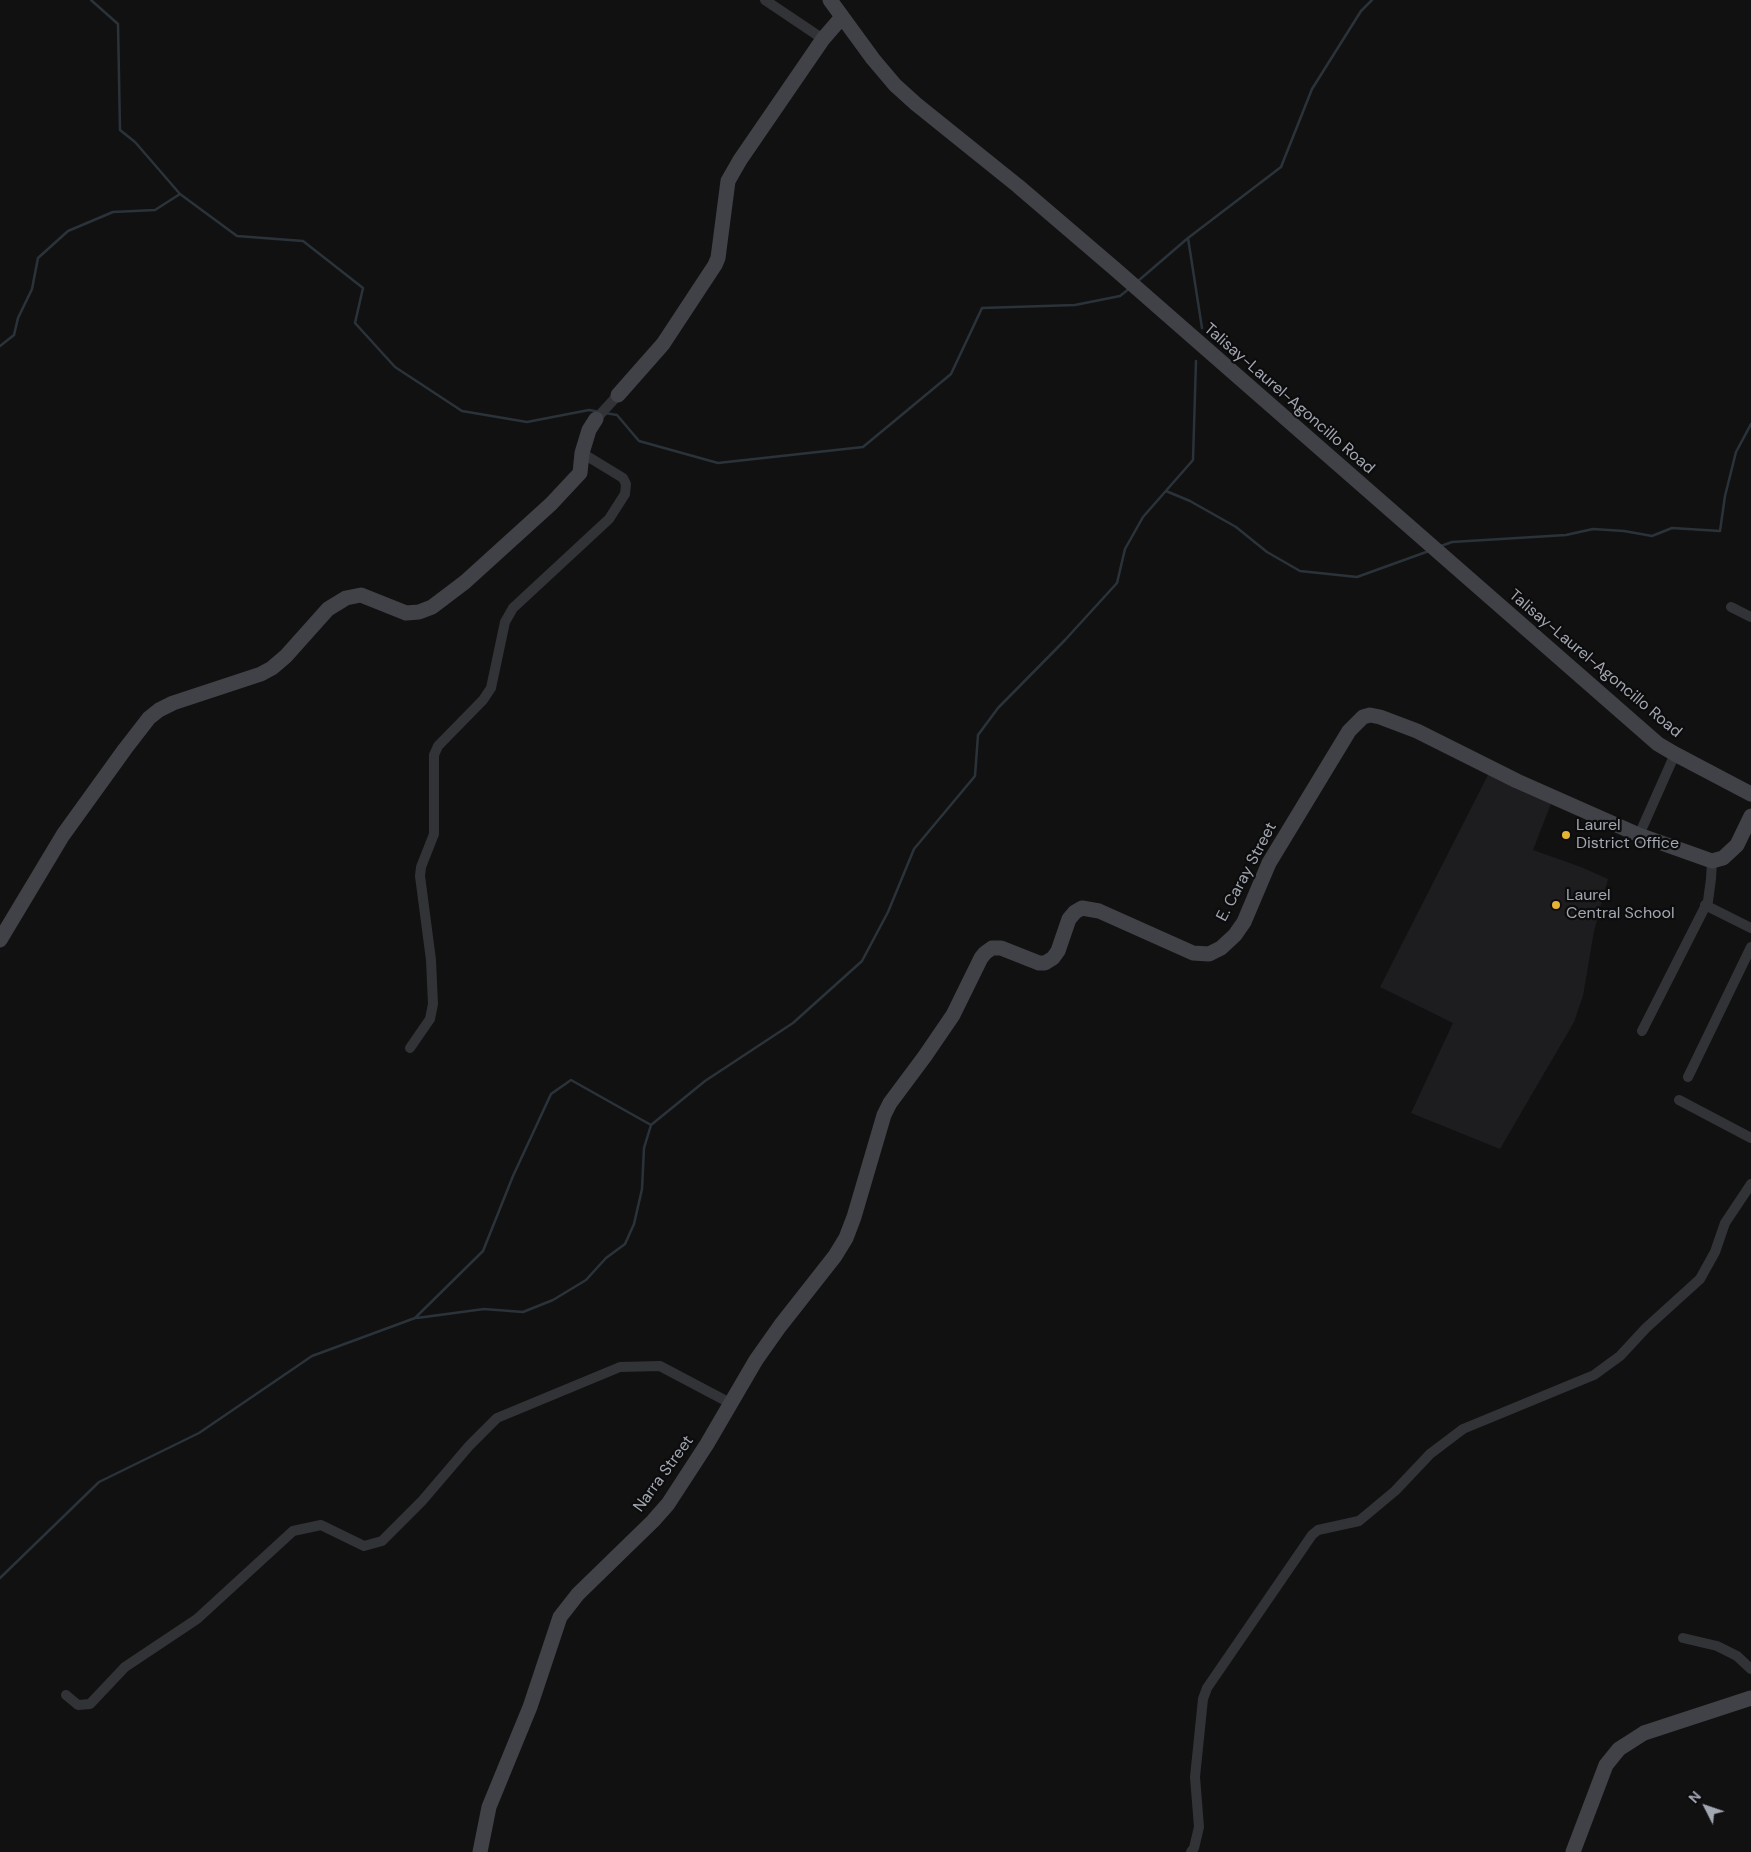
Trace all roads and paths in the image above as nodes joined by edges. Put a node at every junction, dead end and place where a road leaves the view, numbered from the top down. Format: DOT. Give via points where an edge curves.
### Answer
graph roads {
  1 [pos="765,0"];
  2 [pos="830,0"];
  3 [pos="842,17"];
  4 [pos="822,39"];
  5 [pos="618,395"];
  6 [pos="596,419"];
  7 [pos="582,453"];
  8 [pos="1731,607"];
  9 [pos="1751,617"];
  10 [pos="1675,754"];
  11 [pos="1751,794"];
  12 [pos="1751,816"];
  13 [pos="1639,835"];
  14 [pos="1712,861"];
  15 [pos="1706,905"];
  16 [pos="1751,928"];
  17 [pos="0,940"];
  18 [pos="1751,947"];
  19 [pos="1642,1031"];
  20 [pos="410,1048"];
  21 [pos="1688,1078"];
  22 [pos="1679,1100"];
  23 [pos="884,1115"];
  24 [pos="1751,1138"];
  25 [pos="1751,1184"];
  26 [pos="730,1403"];
  27 [pos="1683,1638"];
  28 [pos="1751,1668"];
  29 [pos="66,1695"];
  30 [pos="1751,1698"];
  31 [pos="480,1852"];
  32 [pos="1191,1852"];
  33 [pos="1573,1852"];
  1 -- 4 [label="street"];
  2 -- 3 [label="street, Talisay-Laurel-Agoncillo Road"];
  3 -- 4 [label="street"];
  3 -- 10 [label="street, Talisay-Laurel-Agoncillo Road" via="879,66 916,104 1116,269 1658,744"];
  4 -- 5 [label="street" via="728,182 715,265 664,344"];
  5 -- 6 [label="street"];
  6 -- 7 [label="street"];
  7 -- 17 [label="street" via="580,474 551,504 465,582 432,607 406,613 361,595 346,598 328,609 272,668 173,704 149,718 63,835"];
  7 -- 20 [label="street" via="623,478 625,494 609,520 512,608 505,622 490,688 483,700 438,746 434,755 434,834 420,876 433,1004 430,1019"];
  8 -- 9 [label="street"];
  10 -- 11 [label="street, Talisay-Laurel-Agoncillo Road"];
  10 -- 13 [label="street"];
  12 -- 14 [label="street" via="1736,845 1723,858"];
  13 -- 14 [label="street"];
  13 -- 23 [label="street, E. Caray Street" via="1517,781 1417,731 1380,717 1363,717 1350,730 1268,863 1244,922 1221,948 1209,954 1193,953 1099,911 1082,908 1070,919 1058,951 1045,963 992,948 981,958 953,1015 898,1090"];
  14 -- 15 [label="street"];
  15 -- 16 [label="street"];
  15 -- 19 [label="street"];
  18 -- 21 [label="street"];
  22 -- 24 [label="street"];
  23 -- 26 [label="street, Narra Street" via="846,1238 756,1360"];
  25 -- 32 [label="street" via="1725,1223 1715,1252 1700,1279 1620,1356 1594,1374 1463,1429 1430,1454 1395,1491 1359,1521 1318,1530 1312,1535 1202,1699 1196,1777 1199,1827"];
  26 -- 29 [label="street" via="660,1366 620,1367 497,1418 422,1502 382,1541 364,1546 320,1524 293,1531 197,1619 126,1667 90,1704 78,1705"];
  26 -- 31 [label="street, Narra Street" via="668,1504 578,1594 560,1617 530,1707 489,1807"];
  27 -- 28 [label="street" via="1717,1646"];
  30 -- 33 [label="street" via="1644,1733 1619,1749 1606,1765"];
}
